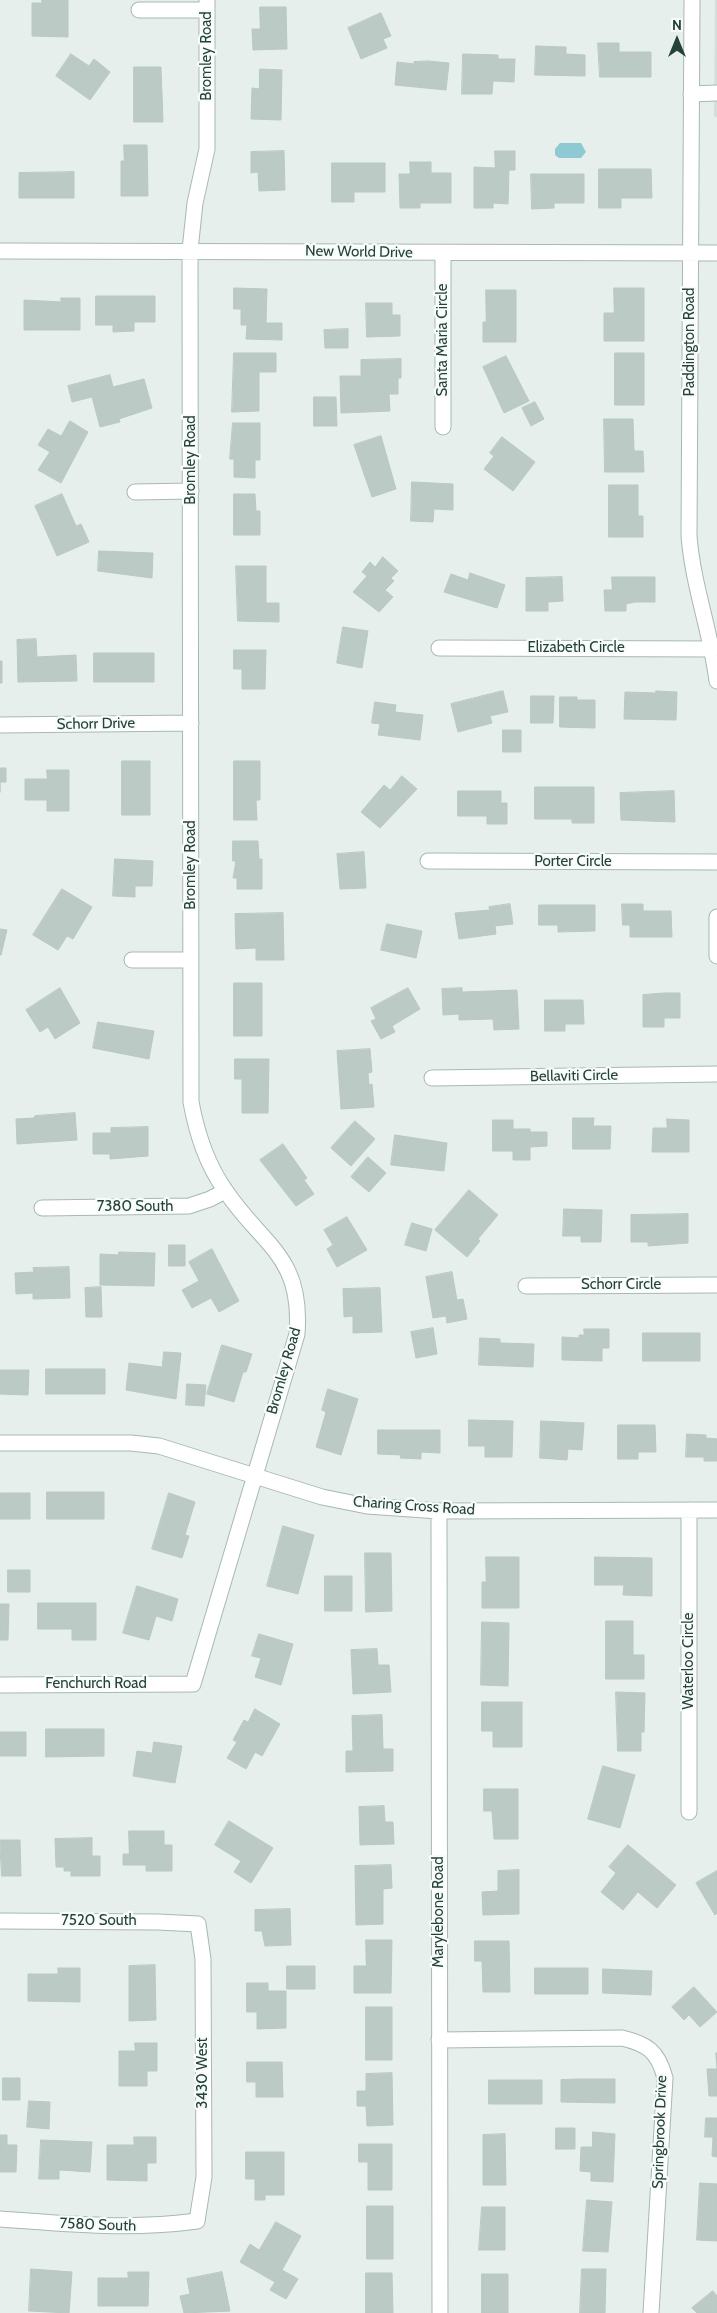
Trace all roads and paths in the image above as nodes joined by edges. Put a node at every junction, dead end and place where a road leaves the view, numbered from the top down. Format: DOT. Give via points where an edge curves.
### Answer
graph roads {
  1 [pos="692,0"];
  2 [pos="207,5"];
  3 [pos="139,10"];
  4 [pos="717,93"];
  5 [pos="691,94"];
  6 [pos="190,250"];
  7 [pos="0,251"];
  8 [pos="690,252"];
  9 [pos="442,253"];
  10 [pos="717,253"];
  11 [pos="443,427"];
  12 [pos="191,491"];
  13 [pos="135,492"];
  14 [pos="439,648"];
  15 [pos="713,649"];
  16 [pos="717,681"];
  17 [pos="191,723"];
  18 [pos="0,725"];
  19 [pos="428,861"];
  20 [pos="717,862"];
  21 [pos="717,917"];
  22 [pos="717,924"];
  23 [pos="717,956"];
  24 [pos="132,960"];
  25 [pos="191,960"];
  26 [pos="717,1074"];
  27 [pos="432,1078"];
  28 [pos="225,1191"];
  29 [pos="42,1208"];
  30 [pos="717,1285"];
  31 [pos="526,1286"];
  32 [pos="0,1443"];
  33 [pos="254,1476"];
  34 [pos="689,1510"];
  35 [pos="717,1510"];
  36 [pos="439,1511"];
  37 [pos="193,1684"];
  38 [pos="0,1685"];
  39 [pos="689,1812"];
  40 [pos="0,1921"];
  41 [pos="198,1924"];
  42 [pos="439,2040"];
  43 [pos="0,2219"];
  44 [pos="197,2221"];
  45 [pos="440,2313"];
  46 [pos="651,2313"];
  1 -- 5 [label="street, Paddington Road"];
  2 -- 3 [label="street"];
  2 -- 6 [label="street, Bromley Road" via="206,149"];
  4 -- 5 [label="street"];
  5 -- 8 [label="street, Paddington Road"];
  6 -- 7 [label="street, New World Drive"];
  6 -- 9 [label="street, New World Drive"];
  6 -- 12 [label="street, Bromley Road"];
  8 -- 9 [label="street, New World Drive"];
  8 -- 10 [label="street, New World Drive"];
  8 -- 15 [label="street, Paddington Road" via="689,536 691,564"];
  9 -- 11 [label="street, Santa Maria Circle"];
  12 -- 13 [label="street"];
  12 -- 17 [label="street, Bromley Road"];
  14 -- 15 [label="street, Elizabeth Circle"];
  15 -- 16 [label="street, Paddington Road"];
  17 -- 18 [label="street, Schorr Drive"];
  17 -- 25 [label="street, Bromley Road"];
  19 -- 20 [label="street, Porter Circle"];
  21 -- 22 [label="street"];
  22 -- 23 [label="street"];
  24 -- 25 [label="street"];
  25 -- 28 [label="street, Bromley Road" via="191,1102 207,1160"];
  26 -- 27 [label="street, Bellaviti Circle"];
  28 -- 29 [label="street, 7380 South" via="210,1200 189,1206"];
  28 -- 33 [label="street, Bromley Road" via="278,1254 297,1292 299,1311 297,1334"];
  30 -- 31 [label="street, Schorr Circle"];
  32 -- 33 [label="street, Charing Cross Road" via="159,1446"];
  33 -- 36 [label="street, Charing Cross Road" via="322,1497 367,1506"];
  33 -- 37 [label="street, Bromley Road"];
  34 -- 35 [label="street, Charing Cross Road"];
  34 -- 36 [label="street, Charing Cross Road"];
  34 -- 39 [label="street, Waterloo Circle"];
  36 -- 42 [label="street, Marylebone Road"];
  37 -- 38 [label="street, Fenchurch Road"];
  40 -- 41 [label="street, 7520 South"];
  41 -- 44 [label="street, 3430 West" via="203,1959 204,2177"];
  42 -- 45 [label="street, Marylebone Road"];
  42 -- 46 [label="street, Springbrook Drive" via="622,2038 642,2043 656,2056 665,2078"];
  43 -- 44 [label="street, 7580 South" via="112,2227"];
}
